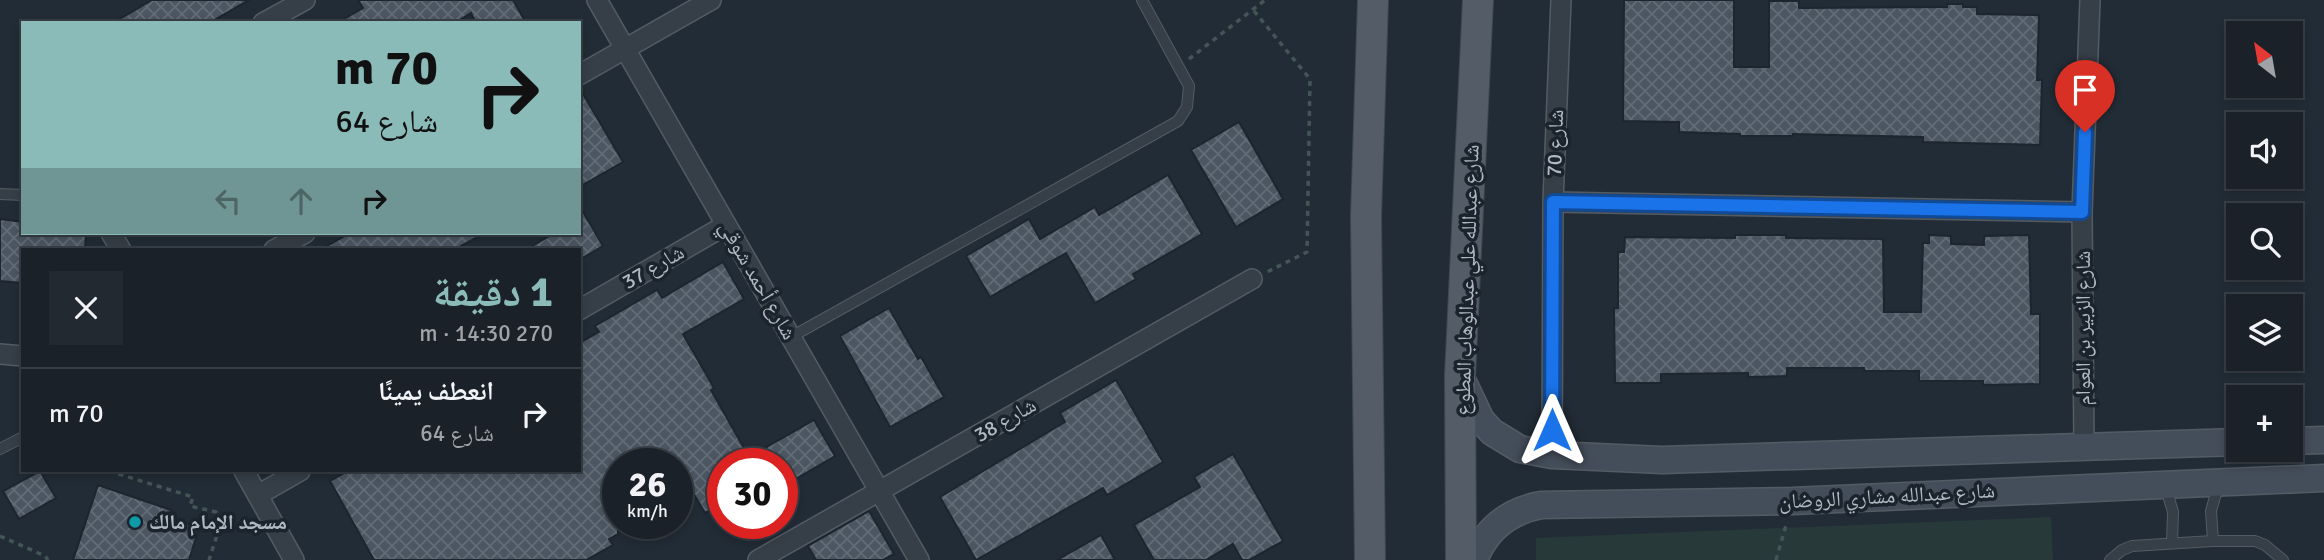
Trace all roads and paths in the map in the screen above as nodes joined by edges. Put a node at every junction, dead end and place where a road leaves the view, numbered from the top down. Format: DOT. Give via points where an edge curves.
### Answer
graph roads {
  1 [pos="304,0"];
  2 [pos="597,0"];
  3 [pos="711,0"];
  4 [pos="1142,0"];
  5 [pos="1265,0"];
  6 [pos="1373,0"];
  7 [pos="1478,0"];
  8 [pos="1561,0"];
  9 [pos="2090,0"];
  10 [pos="1254,11"];
  11 [pos="267,21"];
  12 [pos="625,49"];
  13 [pos="1179,66"];
  14 [pos="581,74"];
  15 [pos="0,194"];
  16 [pos="21,195"];
  17 [pos="1553,202"];
  18 [pos="2082,212"];
  19 [pos="726,225"];
  20 [pos="301,235"];
  21 [pos="278,248"];
  22 [pos="1252,279"];
  23 [pos="581,309"];
  24 [pos="791,337"];
  25 [pos="0,354"];
  26 [pos="21,356"];
  27 [pos="1460,376"];
  28 [pos="21,438"];
  29 [pos="2324,440"];
  30 [pos="2303,441"];
  31 [pos="2226,442"];
  32 [pos="2084,447"];
  33 [pos="0,449"];
  34 [pos="1552,455"];
  35 [pos="1662,460"];
  36 [pos="112,472"];
  37 [pos="245,472"];
  38 [pos="298,472"];
  39 [pos="2324,478"];
  40 [pos="2219,482"];
  41 [pos="2164,484"];
  42 [pos="880,491"];
  43 [pos="258,495"];
  44 [pos="1792,501"];
  45 [pos="1653,504"];
  46 [pos="0,536"];
  47 [pos="2213,541"];
  48 [pos="2172,542"];
  49 [pos="48,560"];
  50 [pos="209,560"];
  51 [pos="295,560"];
  52 [pos="758,560"];
  53 [pos="919,560"];
  54 [pos="1370,560"];
  55 [pos="1461,560"];
  56 [pos="1474,560"];
  57 [pos="1776,560"];
  58 [pos="2110,560"];
  59 [pos="2283,560"];
  1 -- 11 [label="street"];
  2 -- 12 [label="street, شارع أحمد شوقي"];
  3 -- 12 [label="street"];
  4 -- 13 [label="lane"];
  5 -- 10 [label="path"];
  6 -- 54 [label="main road" via="1366,216"];
  7 -- 27 [label="main road, شارع عبدالله علي عبدالوهاب المطوع"];
  8 -- 17 [label="street, شارع 70"];
  9 -- 18 [label="street, شارع الزبير بن العوام"];
  10 -- 13 [label="path"];
  10 -- 22 [label="path" via="1310,79 1307,252"];
  12 -- 14 [label="street"];
  12 -- 19 [label="street, شارع أحمد شوقي"];
  13 -- 24 [label="lane" via="1189,96 1178,121"];
  15 -- 16 [label="lane"];
  17 -- 18 [label="street"];
  17 -- 34 [label="street, شارع 70"];
  18 -- 32 [label="street, شارع الزبير بن العوام"];
  19 -- 23 [label="street, شارع 37"];
  19 -- 24 [label="street, شارع أحمد شوقي"];
  20 -- 21 [label="street"];
  22 -- 42 [label="street, شارع 38"];
  24 -- 42 [label="street, شارع أحمد شوقي"];
  25 -- 26 [label="street"];
  27 -- 34 [label="street, شارع عبدالله مشاري الروضان" via="1481,420 1492,432 1520,449"];
  27 -- 55 [label="main road, شارع عبدالله علي عبدالوهاب المطوع"];
  28 -- 33 [label="lane"];
  29 -- 30 [label="street"];
  31 -- 32 [label="street, شارع عبدالله مشاري الروضان"];
  32 -- 35 [label="street, شارع عبدالله مشاري الروضان"];
  34 -- 35 [label="street, شارع عبدالله مشاري الروضان"];
  35 -- 45 [label="street" via="1646,480"];
  36 -- 50 [label="path" via="193,497 190,506 216,512 220,526"];
  37 -- 43 [label="street"];
  38 -- 43 [label="street"];
  39 -- 40 [label="street, شارع عبدالله مشاري الروضان"];
  40 -- 41 [label="street, شارع عبدالله مشاري الروضان"];
  40 -- 47 [label="lane" via="2211,511"];
  41 -- 44 [label="street, شارع عبدالله مشاري الروضان"];
  41 -- 48 [label="lane" via="2173,512"];
  42 -- 52 [label="street, شارع 38"];
  42 -- 53 [label="street, شارع أحمد شوقي"];
  43 -- 51 [label="street"];
  44 -- 45 [label="street, شارع عبدالله مشاري الروضان"];
  44 -- 57 [label="path"];
  45 -- 56 [label="street, شارع عبدالله مشاري الروضان" via="1527,508 1491,530"];
  46 -- 49 [label="path"];
  47 -- 48 [label="lane"];
  47 -- 59 [label="lane" via="2255,541"];
  48 -- 58 [label="lane" via="2132,546"];
}
